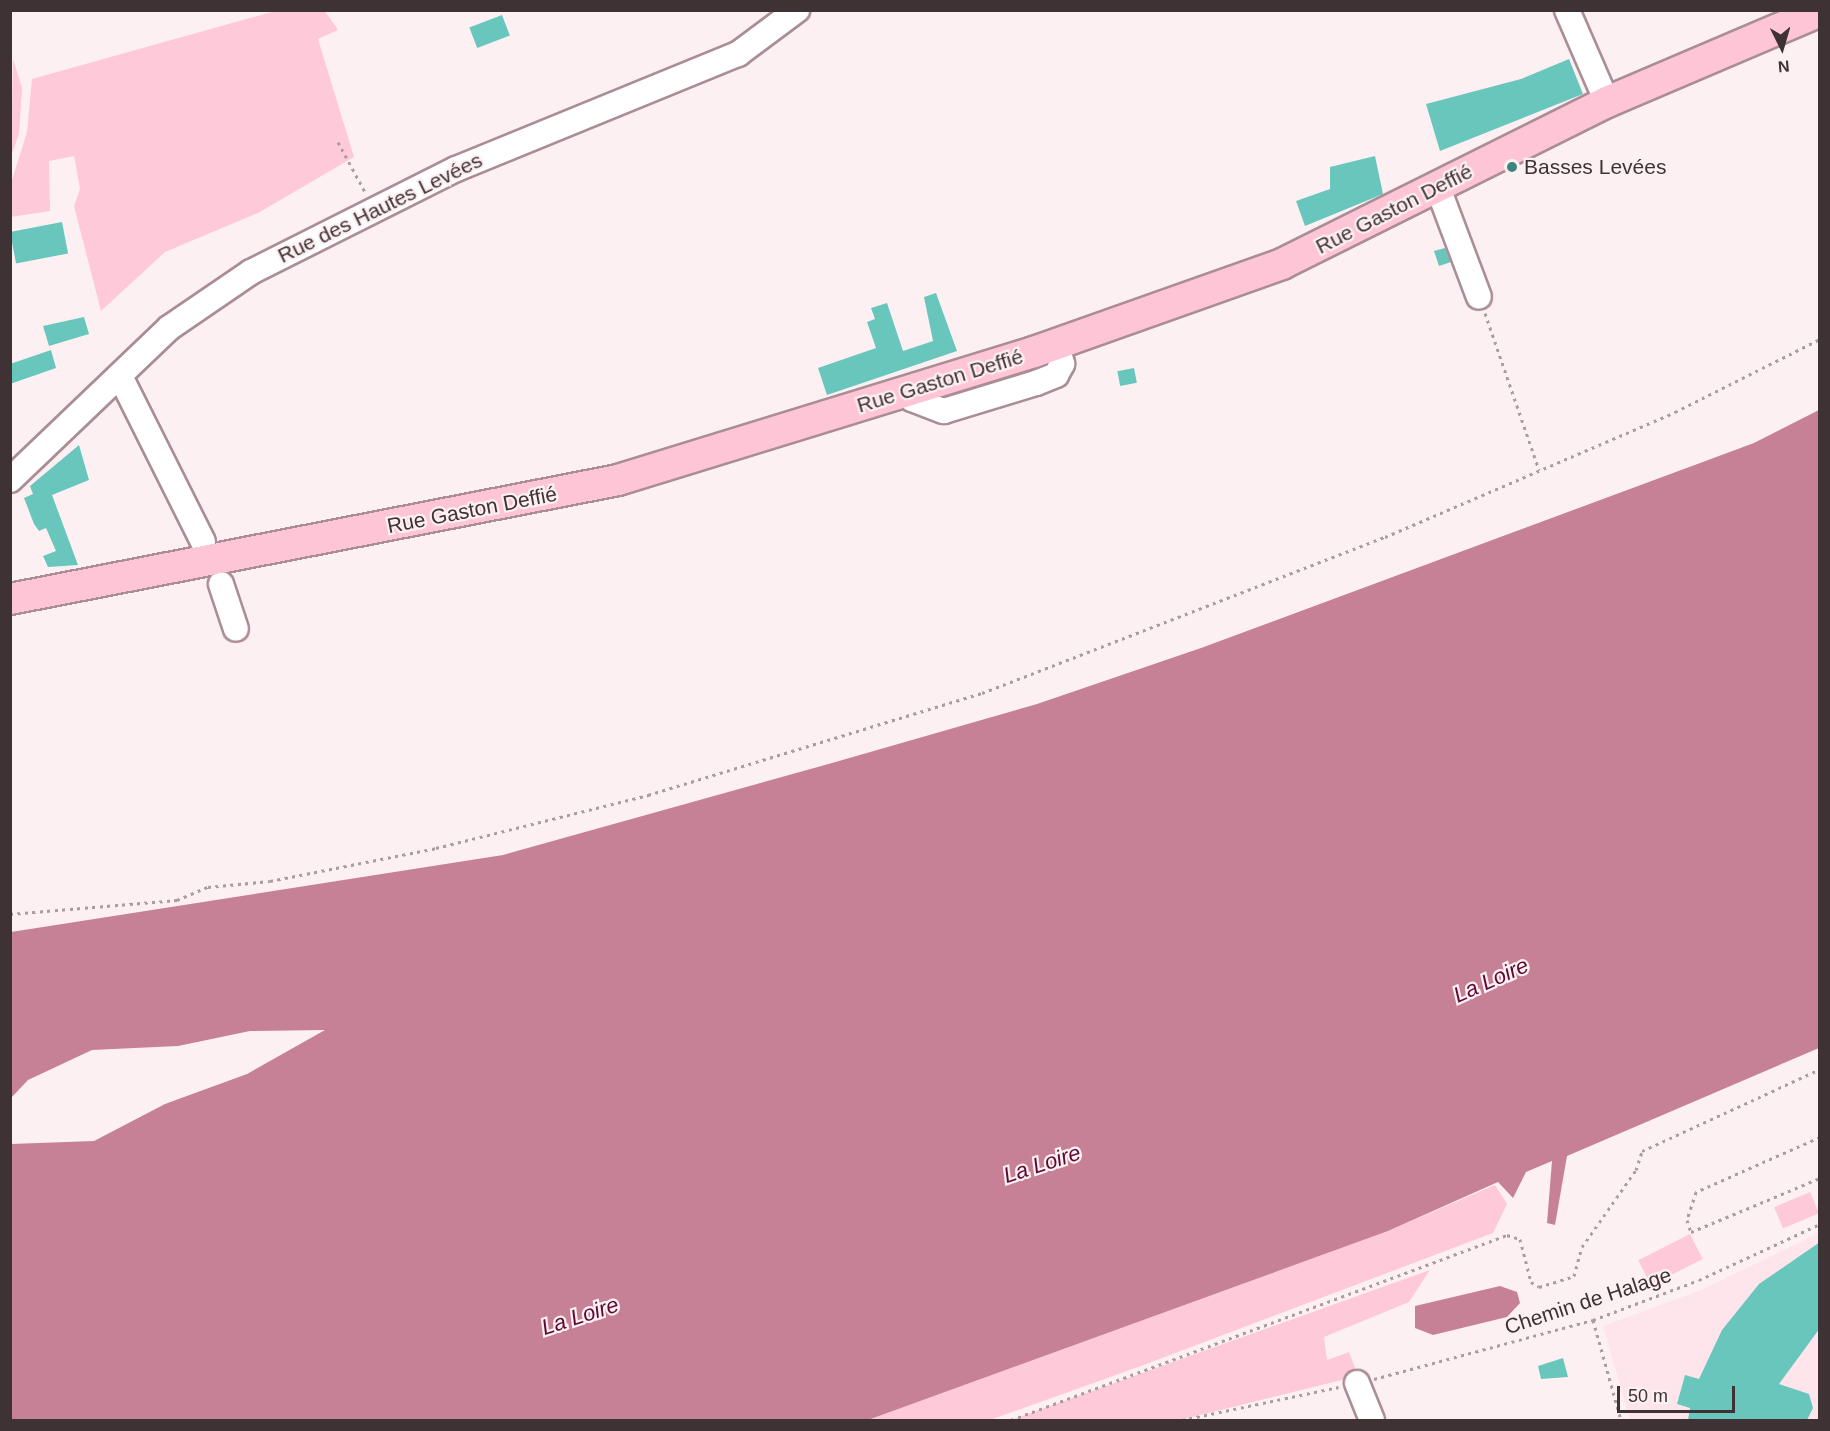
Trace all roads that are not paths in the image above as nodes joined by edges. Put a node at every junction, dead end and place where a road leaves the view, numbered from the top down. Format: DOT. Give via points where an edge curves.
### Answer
graph roads {
  1 [pos="1567,10"];
  2 [pos="1820,11"];
  3 [pos="783,16"];
  4 [pos="1607,102"];
  5 [pos="1438,188"];
  6 [pos="1479,297"];
  7 [pos="121,378"];
  8 [pos="10,480"];
  9 [pos="203,542"];
  10 [pos="222,584"];
  11 [pos="10,599"];
  12 [pos="236,629"];
  13 [pos="1357,1383"];
  14 [pos="1372,1420"];
  1 -- 4 [label="street"];
  2 -- 4 [label="main road, Rue Gaston Deffié"];
  3 -- 7 [label="street, Rue des Hautes Levées" via="738,54 456,168 251,272 169,328"];
  4 -- 5 [label="main road, Rue Gaston Deffié"];
  5 -- 6 [label="street"];
  5 -- 11 [label="main road, Rue Gaston Deffié" via="1282,264 1057,344 618,480"];
  7 -- 8 [label="street, Rue des Hautes Levées"];
  7 -- 9 [label="street"];
  10 -- 12 [label="street"];
  13 -- 14 [label="street"];
}
